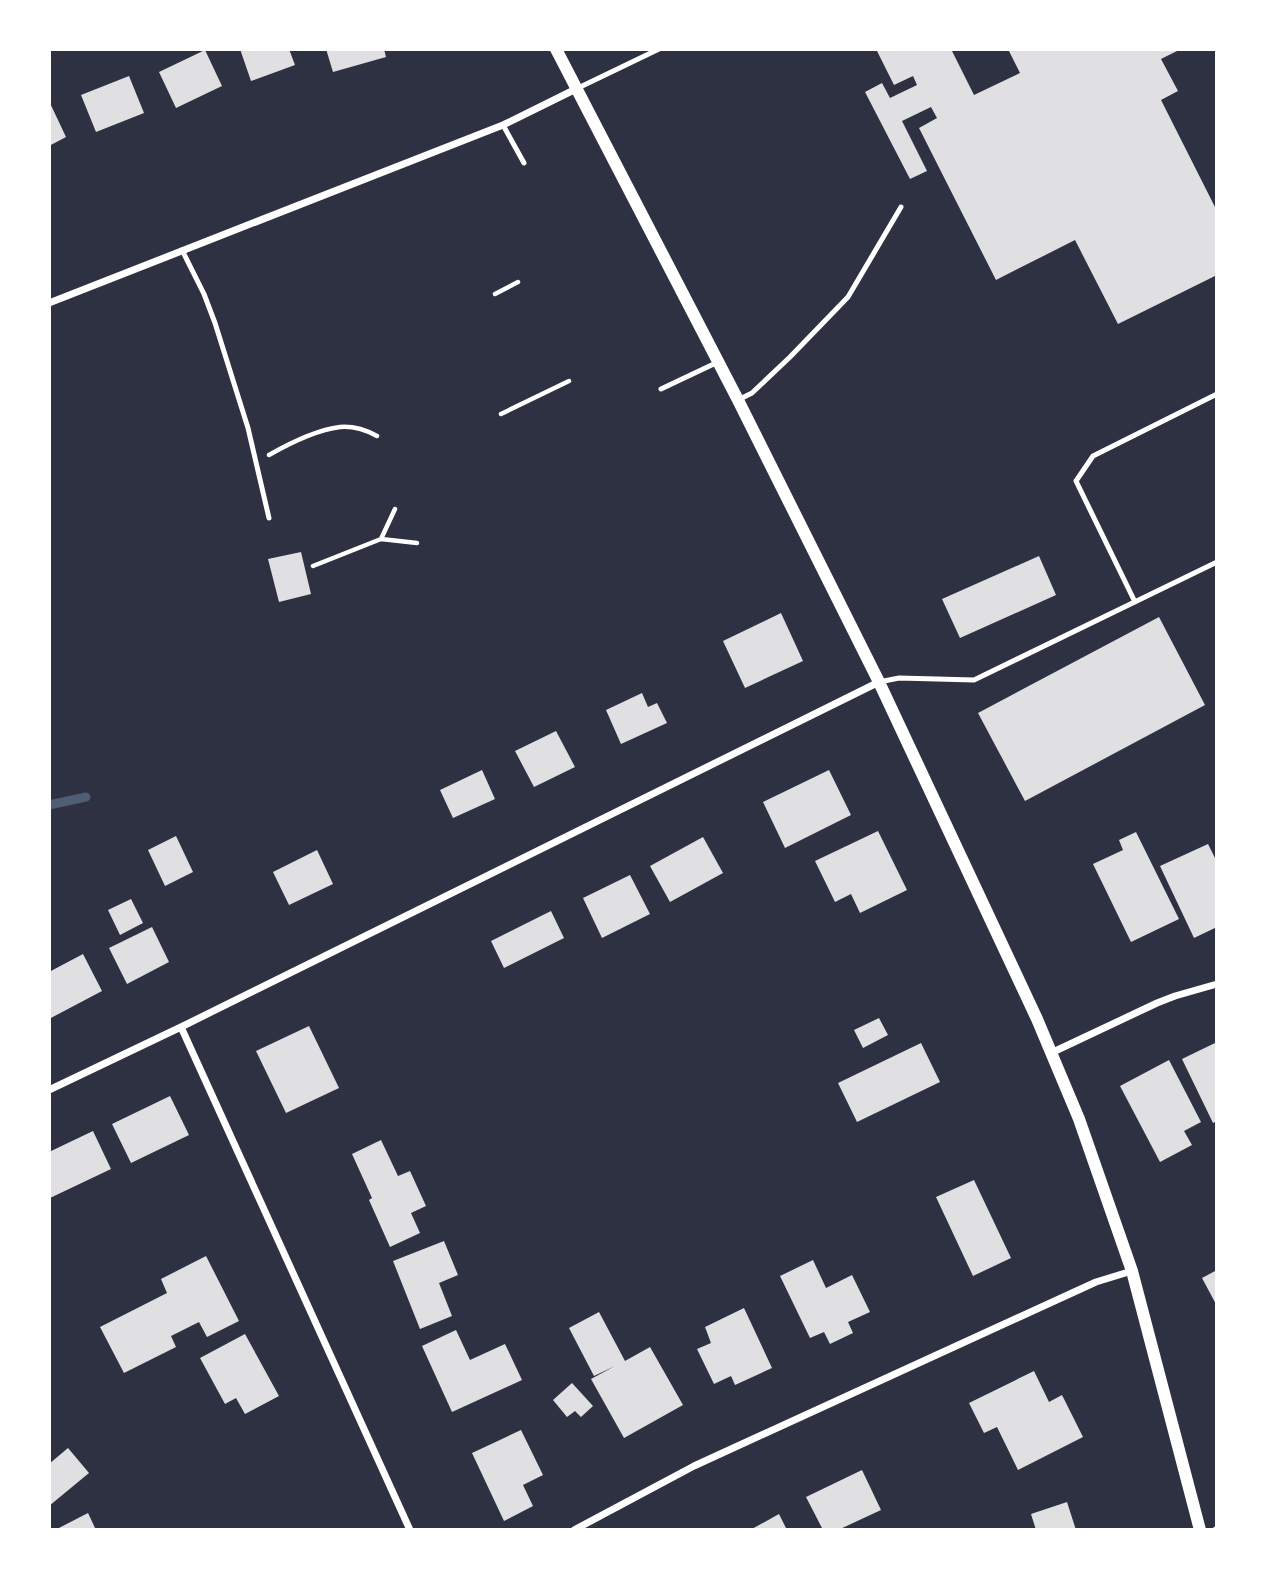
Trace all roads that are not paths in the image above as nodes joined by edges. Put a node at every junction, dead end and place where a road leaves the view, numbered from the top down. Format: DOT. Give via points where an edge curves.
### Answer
graph roads {
  1 [pos="556,49"];
  2 [pos="659,49"];
  3 [pos="576,89"];
  4 [pos="503,125"];
  5 [pos="524,163"];
  6 [pos="901,207"];
  7 [pos="182,250"];
  8 [pos="49,303"];
  9 [pos="718,362"];
  10 [pos="660,389"];
  11 [pos="1217,394"];
  12 [pos="738,400"];
  13 [pos="269,518"];
  14 [pos="1217,562"];
  15 [pos="1135,602"];
  16 [pos="879,682"];
  17 [pos="1217,984"];
  18 [pos="181,1027"];
  19 [pos="1051,1053"];
  20 [pos="49,1090"];
  21 [pos="1132,1272"];
  22 [pos="410,1530"];
  23 [pos="574,1530"];
  24 [pos="1200,1530"];
  1 -- 3 [label="street"];
  2 -- 3 [label="lane"];
  3 -- 4 [label="street"];
  3 -- 9 [label="street"];
  4 -- 5 [label="lane"];
  4 -- 7 [label="street"];
  6 -- 12 [label="lane" via="848,297 752,393"];
  7 -- 8 [label="street"];
  7 -- 13 [label="lane" via="215,323 248,428"];
  9 -- 10 [label="lane"];
  9 -- 12 [label="street"];
  11 -- 15 [label="lane" via="1093,456 1076,481"];
  12 -- 16 [label="street"];
  14 -- 15 [label="lane"];
  15 -- 16 [label="lane" via="974,680 899,678"];
  16 -- 18 [label="street"];
  16 -- 19 [label="street"];
  17 -- 19 [label="street" via="1147,1007"];
  18 -- 20 [label="street"];
  18 -- 22 [label="street"];
  19 -- 21 [label="street"];
  21 -- 23 [label="street" via="1096,1282 694,1466"];
  21 -- 24 [label="street"];
}
